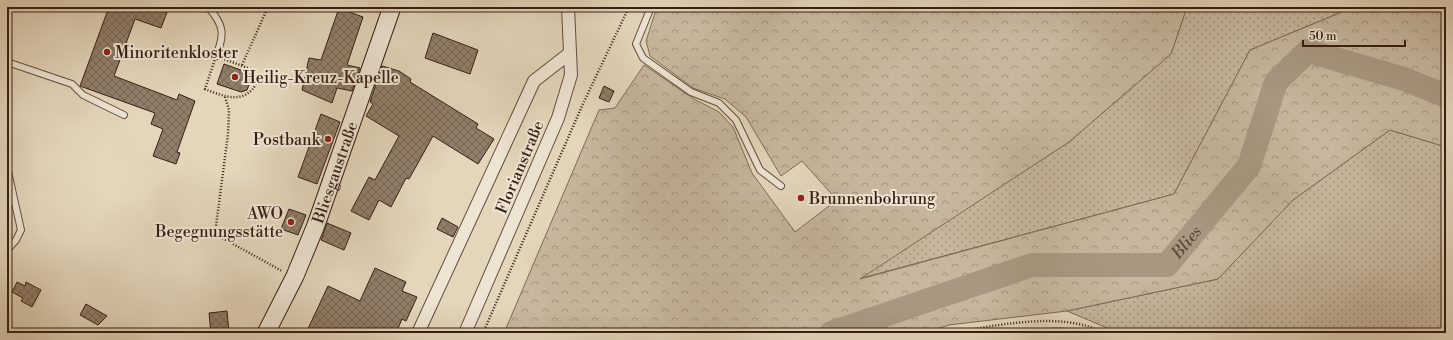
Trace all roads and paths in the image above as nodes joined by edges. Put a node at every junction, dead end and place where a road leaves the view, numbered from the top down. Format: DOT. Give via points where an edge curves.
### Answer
graph roads {
  1 [pos="208,7"];
  2 [pos="268,7"];
  3 [pos="392,7"];
  4 [pos="568,7"];
  5 [pos="629,7"];
  6 [pos="652,7"];
  7 [pos="570,54"];
  8 [pos="216,56"];
  9 [pos="7,62"];
  10 [pos="242,65"];
  11 [pos="225,97"];
  12 [pos="124,115"];
  13 [pos="7,167"];
  14 [pos="781,186"];
  15 [pos="7,250"];
  16 [pos="275,268"];
  17 [pos="266,333"];
  18 [pos="418,333"];
  19 [pos="465,333"];
  20 [pos="483,333"];
  21 [pos="951,333"];
  22 [pos="1103,333"];
  1 -- 8 [label="lane" via="217,18 223,39"];
  2 -- 10 [label="path"];
  3 -- 17 [label="main road, Bliesgaustraße" via="316,225 295,276"];
  4 -- 7 [label="street, Florianstraße"];
  5 -- 20 [label="path" via="582,106"];
  6 -- 14 [label="lane" via="636,44 643,58 691,92 719,103 736,120 760,170"];
  7 -- 18 [label="street" via="534,81"];
  7 -- 19 [label="street, Florianstraße" via="571,75 558,118"];
  8 -- 10 [label="path"];
  8 -- 11 [label="path" via="205,89"];
  9 -- 12 [label="lane" via="72,84 83,95"];
  10 -- 11 [label="path" via="253,70 256,82 253,91 242,96"];
  11 -- 16 [label="path" via="229,110 228,134 215,234"];
  13 -- 15 [label="lane" via="21,230"];
  21 -- 22 [label="path" via="1013,322 1065,321"];
}
